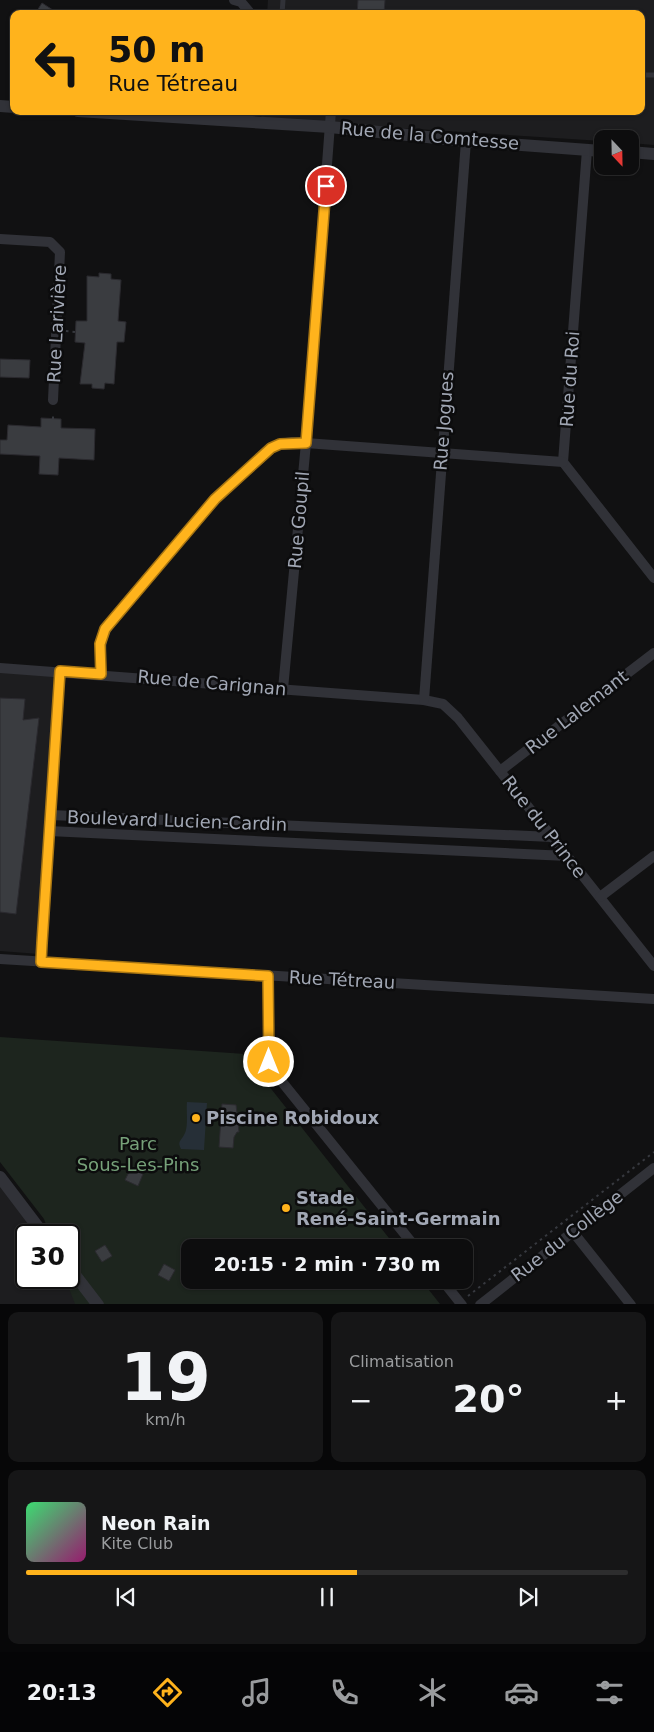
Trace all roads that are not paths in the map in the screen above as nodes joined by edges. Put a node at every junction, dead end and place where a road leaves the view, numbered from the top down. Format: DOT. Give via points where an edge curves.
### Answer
graph roads {
  1 [pos="234,0"];
  2 [pos="247,10"];
  3 [pos="141,115"];
  4 [pos="331,115"];
  5 [pos="330,127"];
  6 [pos="466,141"];
  7 [pos="587,150"];
  8 [pos="594,150"];
  9 [pos="639,153"];
  10 [pos="654,154"];
  11 [pos="0,239"];
  12 [pos="53,400"];
  13 [pos="306,443"];
  14 [pos="442,453"];
  15 [pos="563,462"];
  16 [pos="654,578"];
  17 [pos="654,653"];
  18 [pos="0,668"];
  19 [pos="60,671"];
  20 [pos="101,674"];
  21 [pos="283,689"];
  22 [pos="424,700"];
  23 [pos="500,771"];
  24 [pos="51,815"];
  25 [pos="181,821"];
  26 [pos="303,826"];
  27 [pos="50,831"];
  28 [pos="411,831"];
  29 [pos="552,837"];
  30 [pos="180,838"];
  31 [pos="301,843"];
  32 [pos="410,848"];
  33 [pos="567,856"];
  34 [pos="654,856"];
  35 [pos="600,897"];
  36 [pos="0,960"];
  37 [pos="41,962"];
  38 [pos="654,966"];
  39 [pos="268,976"];
  40 [pos="654,999"];
  41 [pos="654,1168"];
  42 [pos="0,1177"];
  43 [pos="36,1224"];
  44 [pos="573,1232"];
  45 [pos="409,1239"];
  46 [pos="80,1280"];
  47 [pos="449,1289"];
  48 [pos="461,1303"];
  49 [pos="98,1304"];
  50 [pos="480,1304"];
  51 [pos="631,1304"];
  1 -- 2 [label="street" via="241,2"];
  3 -- 5 [label="street, Rue de la Comtesse"];
  4 -- 5 [label="street, Rue Goupil"];
  5 -- 6 [label="street, Rue de la Comtesse"];
  5 -- 13 [label="street, Rue Goupil"];
  6 -- 7 [label="street, Rue de la Comtesse"];
  6 -- 14 [label="street, Rue Jogues"];
  7 -- 8 [label="street, Rue de la Comtesse"];
  7 -- 15 [label="street, Rue du Roi"];
  9 -- 10 [label="street"];
  11 -- 12 [label="street, Rue Larivière" via="50,242 60,252"];
  13 -- 14 [label="street"];
  13 -- 20 [label="street" via="286,442 271,448 215,499 105,629 100,644"];
  13 -- 21 [label="street, Rue Goupil"];
  14 -- 15 [label="street"];
  14 -- 22 [label="street, Rue Jogues"];
  15 -- 16 [label="street"];
  17 -- 23 [label="street, Rue Lalemant"];
  18 -- 19 [label="street, Rue de Carignan"];
  19 -- 20 [label="street, Rue de Carignan"];
  19 -- 24 [label="street"];
  20 -- 21 [label="street, Rue de Carignan"];
  21 -- 22 [label="street, Rue de Carignan"];
  22 -- 23 [label="street, Rue du Prince" via="443,704 458,718"];
  23 -- 29 [label="street, Rue du Prince"];
  24 -- 25 [label="street, Boulevard Lucien-Cardin"];
  24 -- 27 [label="street"];
  25 -- 26 [label="street, Boulevard Lucien-Cardin"];
  25 -- 30 [label="street"];
  26 -- 28 [label="street, Boulevard Lucien-Cardin"];
  26 -- 31 [label="street, Boulevard Lucien-Cardin"];
  27 -- 30 [label="street, Boulevard Lucien-Cardin"];
  27 -- 37 [label="street"];
  28 -- 29 [label="street, Boulevard Lucien-Cardin"];
  28 -- 32 [label="street"];
  29 -- 33 [label="street, Rue du Prince"];
  30 -- 31 [label="street, Boulevard Lucien-Cardin"];
  31 -- 32 [label="street, Boulevard Lucien-Cardin"];
  32 -- 33 [label="street, Boulevard Lucien-Cardin"];
  33 -- 35 [label="street, Rue du Prince"];
  34 -- 35 [label="street"];
  35 -- 38 [label="street, Rue du Prince"];
  36 -- 37 [label="street, Rue Tétreau"];
  37 -- 39 [label="street, Rue Tétreau"];
  39 -- 40 [label="street, Rue Tétreau"];
  39 -- 45 [label="street" via="269,1062 274,1072"];
  41 -- 44 [label="street, Rue du Collège"];
  42 -- 43 [label="street"];
  44 -- 50 [label="street, Rue du Collège"];
  44 -- 51 [label="street"];
  46 -- 49 [label="street"];
  47 -- 48 [label="street"];
}
